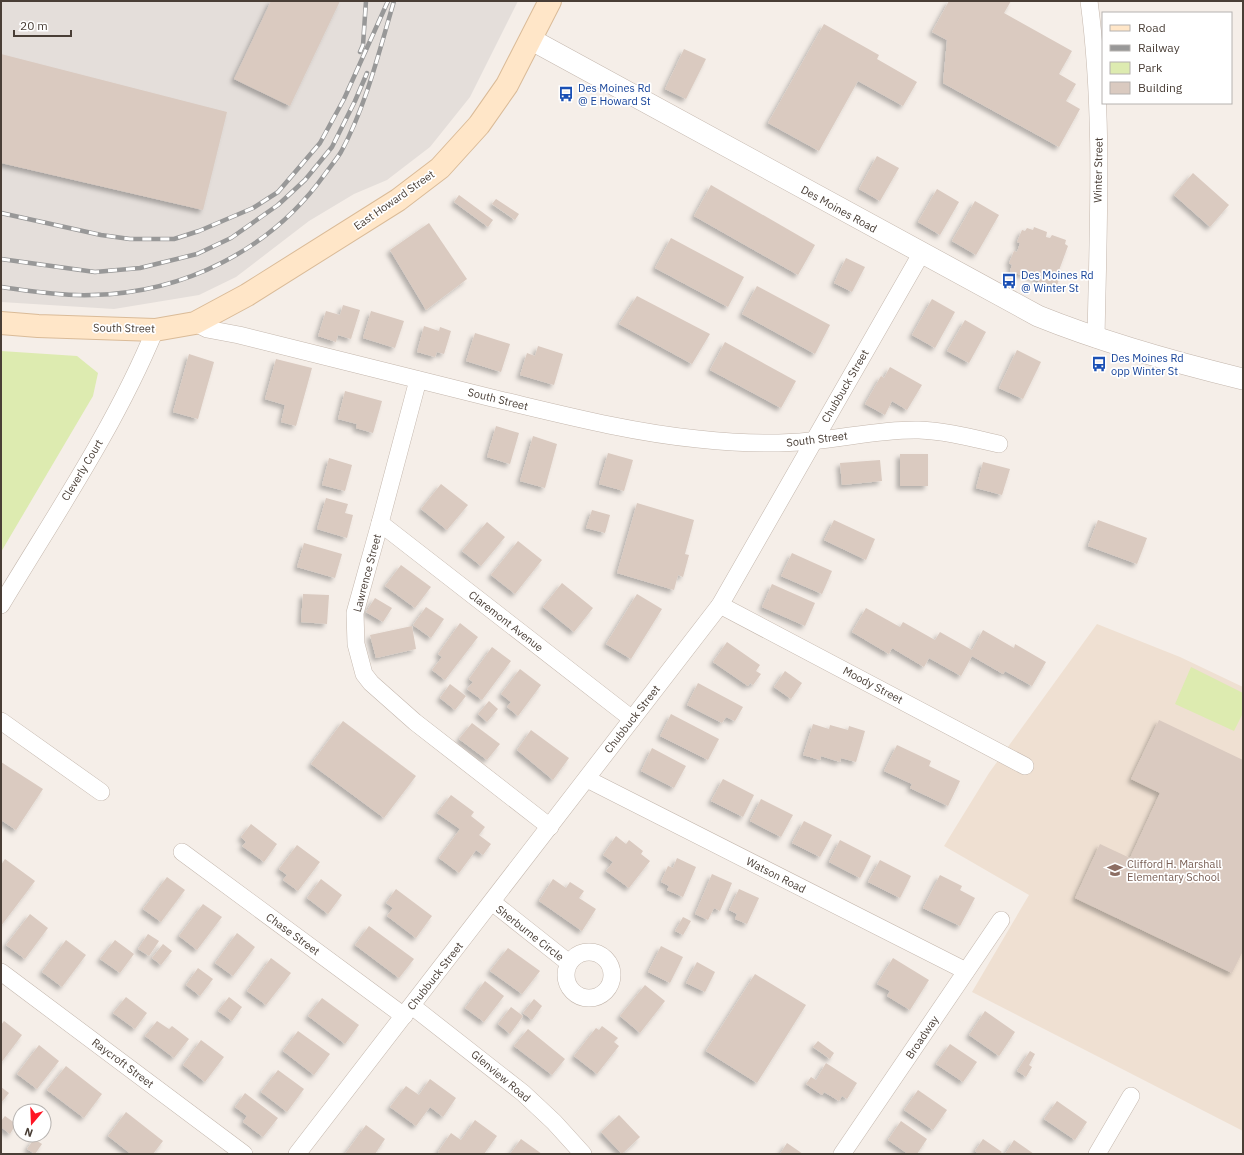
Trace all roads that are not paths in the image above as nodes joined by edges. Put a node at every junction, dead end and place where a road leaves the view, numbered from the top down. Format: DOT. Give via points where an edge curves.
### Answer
graph roads {
  1 [pos="550,1"];
  2 [pos="1089,1"];
  3 [pos="532,40"];
  4 [pos="921,254"];
  5 [pos="1,323"];
  6 [pos="195,323"];
  7 [pos="155,330"];
  8 [pos="1096,338"];
  9 [pos="1243,379"];
  10 [pos="418,380"];
  11 [pos="813,441"];
  12 [pos="999,444"];
  13 [pos="380,523"];
  14 [pos="1,605"];
  15 [pos="720,605"];
  16 [pos="632,720"];
  17 [pos="1,721"];
  18 [pos="1025,766"];
  19 [pos="587,779"];
  20 [pos="100,792"];
  21 [pos="550,828"];
  22 [pos="182,852"];
  23 [pos="492,902"];
  24 [pos="1001,920"];
  25 [pos="568,963"];
  26 [pos="966,971"];
  27 [pos="1,972"];
  28 [pos="408,1011"];
  29 [pos="1131,1096"];
  30 [pos="244,1154"];
  31 [pos="297,1154"];
  32 [pos="583,1154"];
  33 [pos="842,1154"];
  34 [pos="1097,1154"];
  1 -- 3 [label="main road, East Howard Street"];
  2 -- 8 [label="street, Winter Street" via="1096,61 1099,125"];
  3 -- 4 [label="street, Des Moines Road"];
  3 -- 6 [label="main road, East Howard Street" via="507,85 479,125 440,168 379,212 247,295"];
  4 -- 8 [label="street, Des Moines Road" via="1038,316"];
  4 -- 11 [label="street, Chubbuck Street"];
  5 -- 7 [label="main road, South Street"];
  6 -- 7 [label="main road, South Street"];
  6 -- 10 [label="street, South Street" via="208,329"];
  7 -- 14 [label="street, Cleverly Court" via="138,371 108,427"];
  8 -- 9 [label="street, Des Moines Road" via="1156,358"];
  10 -- 11 [label="street, South Street" via="646,432 697,439 777,444"];
  10 -- 13 [label="street, Lawrence Street"];
  11 -- 12 [label="street, South Street" via="849,435 918,430 948,433"];
  11 -- 15 [label="street, Chubbuck Street"];
  13 -- 16 [label="street, Claremont Avenue"];
  13 -- 21 [label="street, Lawrence Street" via="354,613 356,644 364,674 415,722"];
  15 -- 16 [label="street, Chubbuck Street"];
  15 -- 18 [label="street, Moody Street"];
  16 -- 19 [label="street, Chubbuck Street"];
  17 -- 20 [label="street"];
  19 -- 21 [label="street, Chubbuck Street"];
  19 -- 26 [label="street, Watson Road"];
  21 -- 23 [label="street, Chubbuck Street"];
  22 -- 28 [label="street, Chase Street"];
  23 -- 25 [label="street, Sherburne Circle"];
  23 -- 28 [label="street, Chubbuck Street"];
  24 -- 26 [label="street, Broadway"];
  26 -- 33 [label="street, Broadway"];
  27 -- 30 [label="street, Raycroft Street"];
  28 -- 31 [label="street, Chubbuck Street"];
  28 -- 32 [label="street, Glenview Road" via="523,1093"];
  29 -- 34 [label="street"];
}
